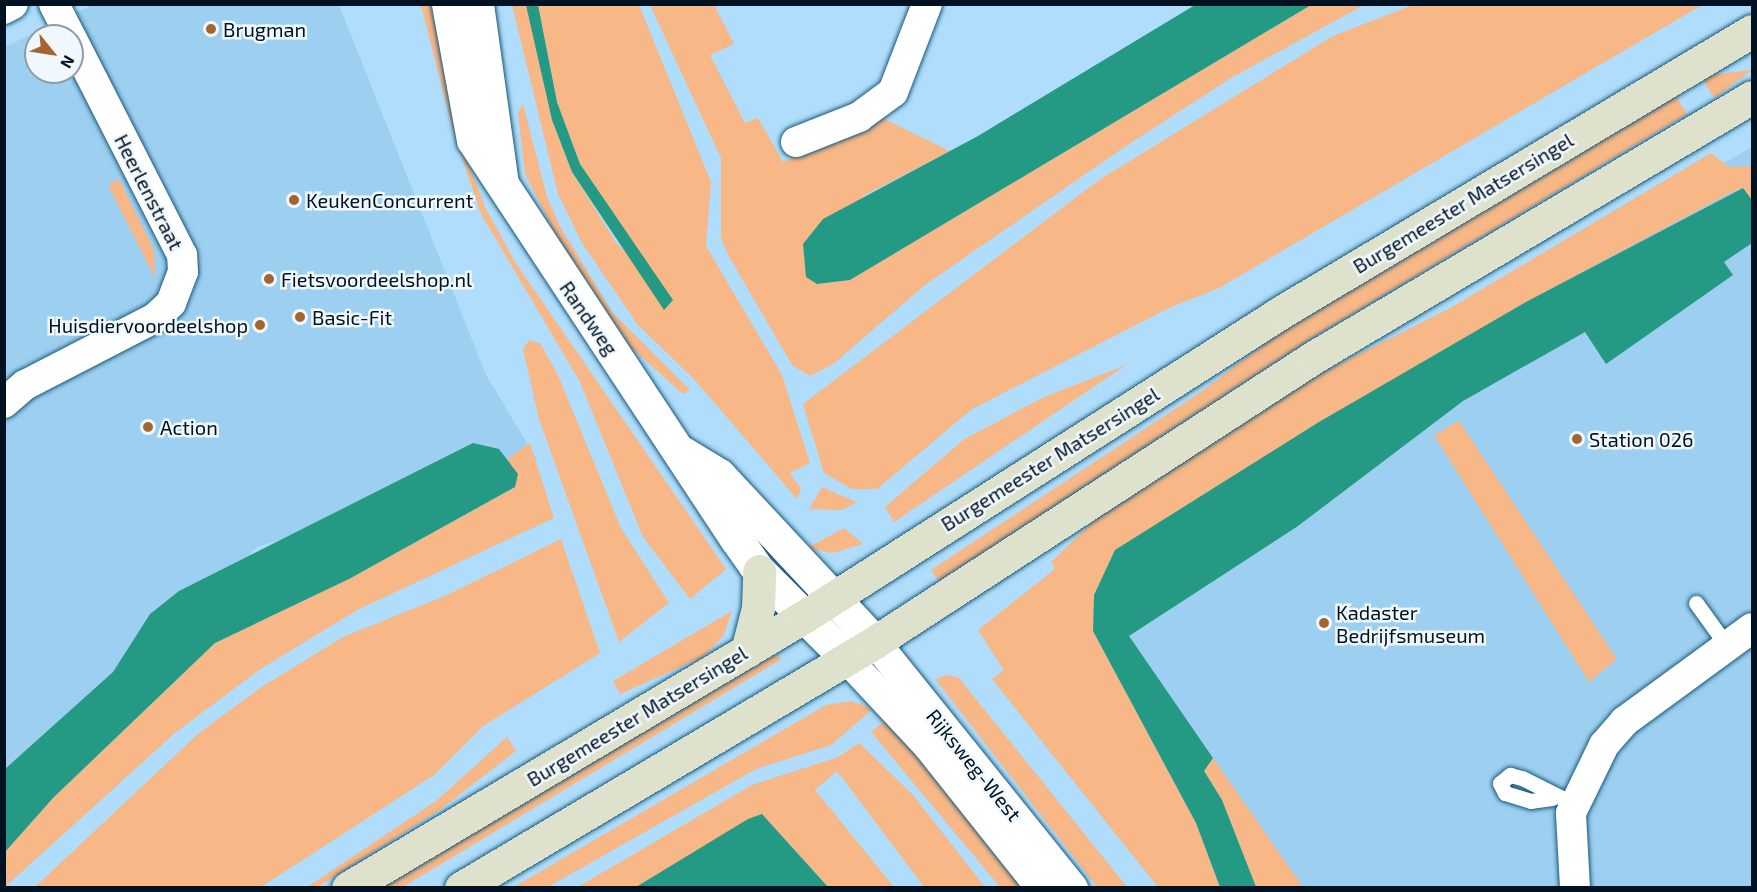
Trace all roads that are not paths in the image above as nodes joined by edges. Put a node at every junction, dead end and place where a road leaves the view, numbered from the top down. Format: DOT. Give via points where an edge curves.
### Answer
graph roads {
  1 [pos="13,4"];
  2 [pos="54,4"];
  3 [pos="448,4"];
  4 [pos="477,4"];
  5 [pos="927,4"];
  6 [pos="4,9"];
  7 [pos="64,24"];
  8 [pos="1752,31"];
  9 [pos="84,63"];
  10 [pos="1752,98"];
  11 [pos="796,142"];
  12 [pos="501,178"];
  13 [pos="4,403"];
  14 [pos="684,453"];
  15 [pos="759,571"];
  16 [pos="833,598"];
  17 [pos="1696,603"];
  18 [pos="805,616"];
  19 [pos="1752,628"];
  20 [pos="875,642"];
  21 [pos="1726,646"];
  22 [pos="747,651"];
  23 [pos="847,659"];
  24 [pos="348,888"];
  25 [pos="461,888"];
  26 [pos="1041,888"];
  27 [pos="1074,888"];
  28 [pos="1575,888"];
  1 -- 6 [label="street"];
  2 -- 7 [label="street, Heerlenstraat"];
  3 -- 12 [label="street, Randweg" via="473,140"];
  4 -- 12 [label="street, Randweg"];
  5 -- 11 [label="street" via="893,92 859,117"];
  8 -- 16 [label="main road, Burgemeester Matsersingel" via="1283,311"];
  9 -- 13 [label="street, Heerlenstraat" via="182,255 183,272 171,303 155,318 25,386"];
  10 -- 20 [label="main road" via="1314,357"];
  12 -- 14 [label="street, Randweg" via="536,241"];
  14 -- 15 [label="street, Randweg" via="700,489"];
  14 -- 16 [label="street, Randweg" via="719,475"];
  15 -- 18 [label="street, Randweg"];
  15 -- 22 [label="main road" via="758,608"];
  16 -- 18 [label="main road, Burgemeester Matsersingel"];
  16 -- 20 [label="street, Randweg"];
  17 -- 21 [label="lane"];
  18 -- 22 [label="main road, Burgemeester Matsersingel"];
  18 -- 23 [label="street, Randweg"];
  19 -- 21 [label="street"];
  20 -- 23 [label="main road"];
  20 -- 27 [label="street, Rijksweg-West"];
  21 -- 28 [label="street" via="1625,721 1563,801"];
  22 -- 24 [label="main road, Burgemeester Matsersingel"];
  23 -- 25 [label="main road"];
  23 -- 26 [label="street, Rijksweg-West" via="928,746"];
}
